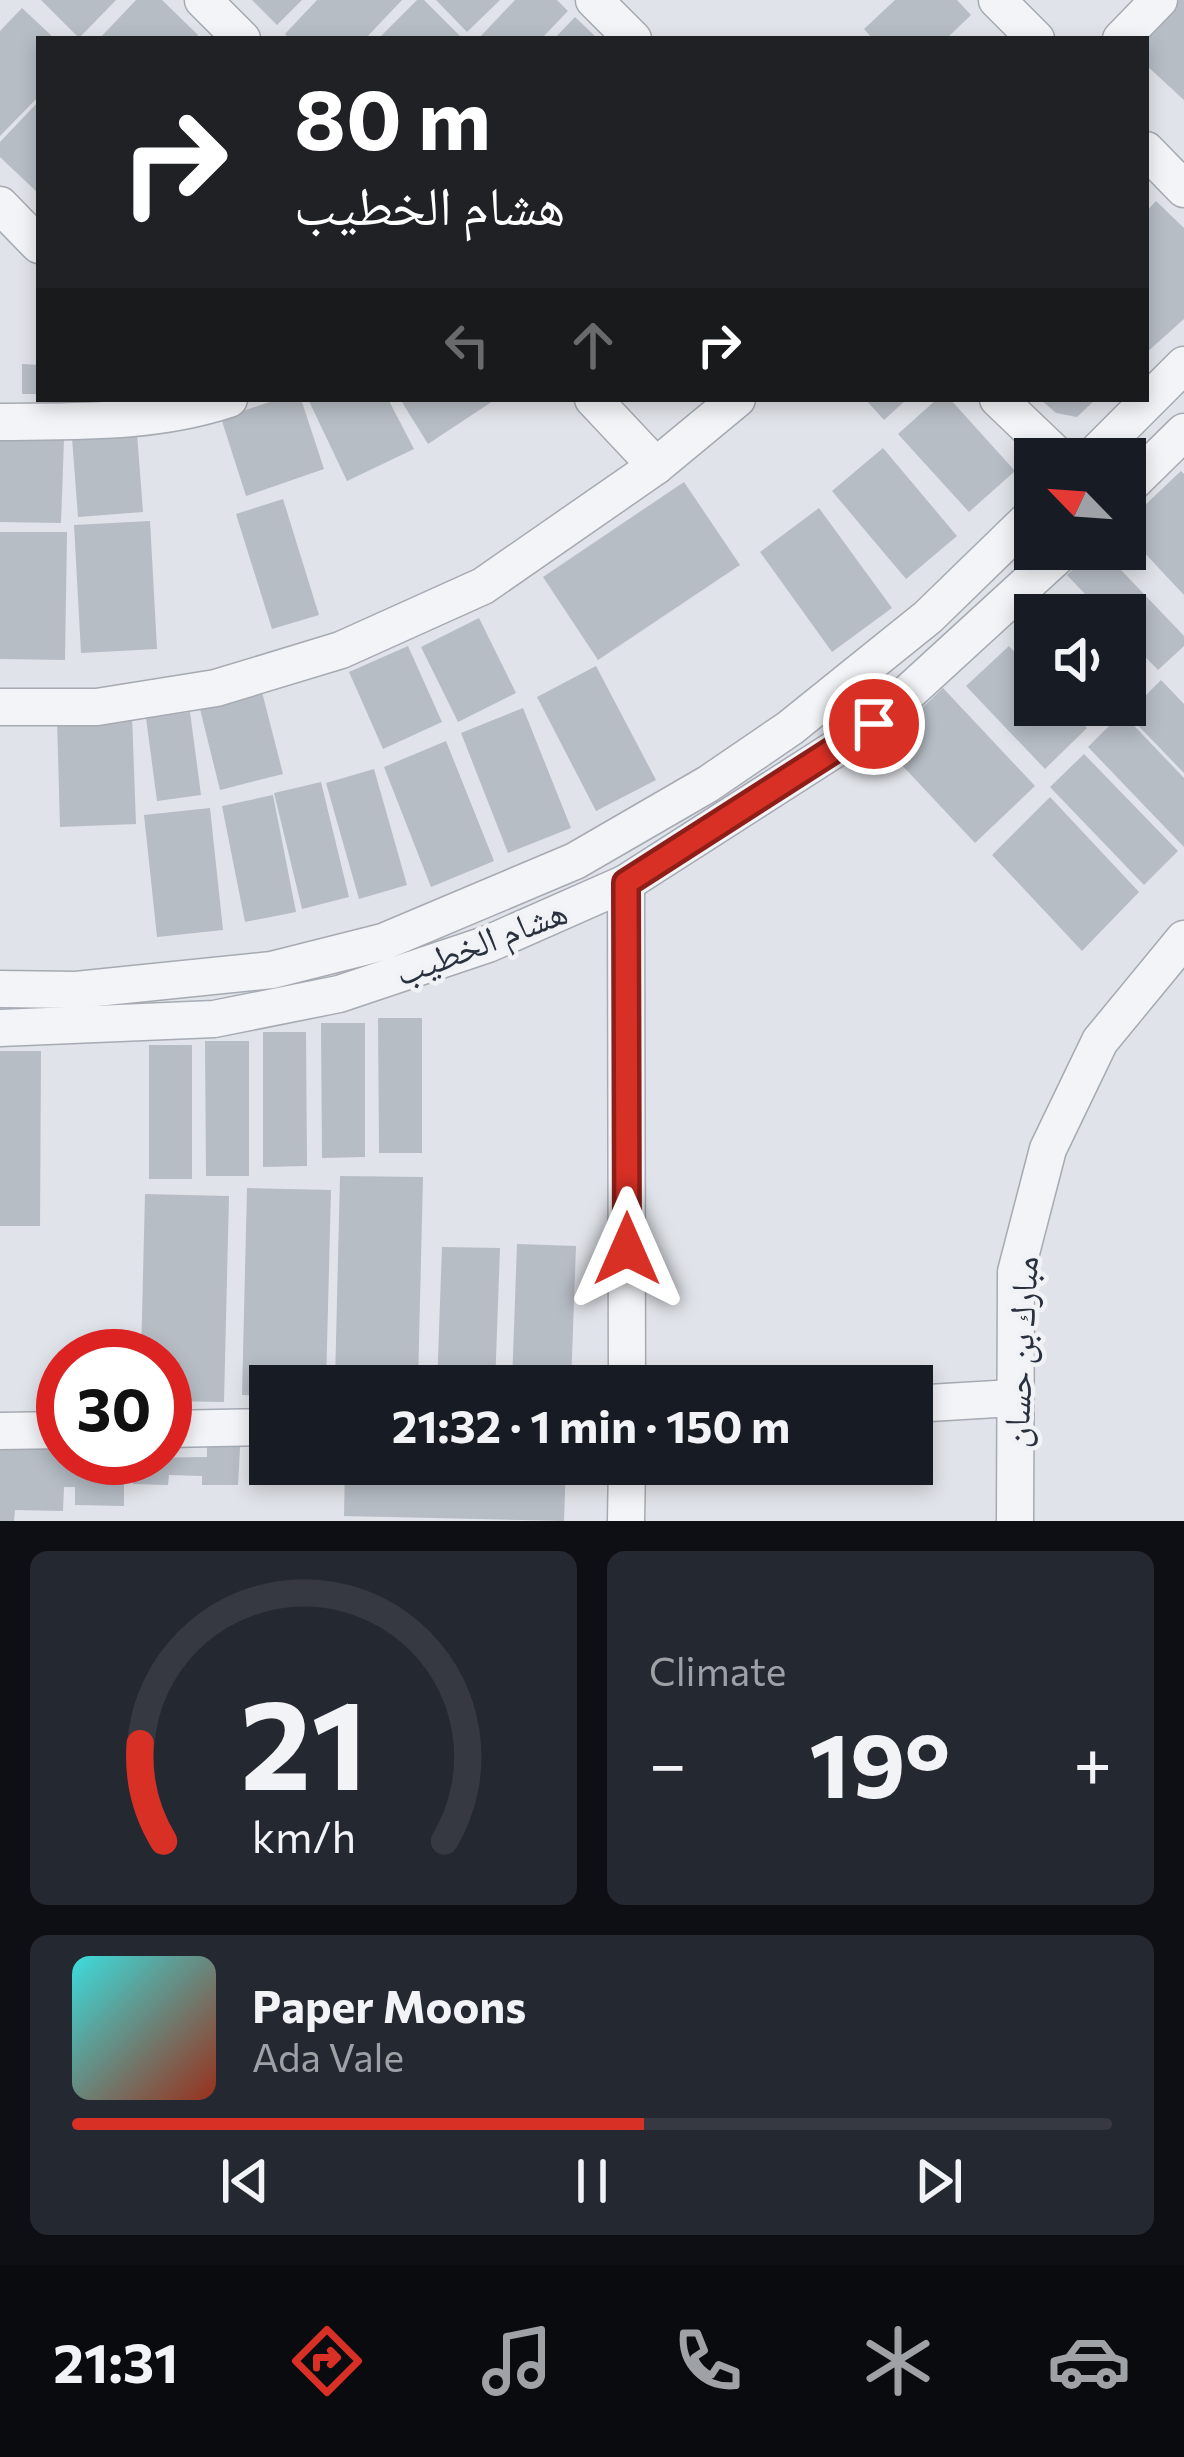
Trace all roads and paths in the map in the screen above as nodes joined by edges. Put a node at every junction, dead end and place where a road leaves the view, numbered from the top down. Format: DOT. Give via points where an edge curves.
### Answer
graph roads {
  1 [pos="203,0"];
  2 [pos="594,0"];
  3 [pos="997,0"];
  4 [pos="1159,0"];
  5 [pos="239,36"];
  6 [pos="630,36"];
  7 [pos="1033,36"];
  8 [pos="1124,36"];
  9 [pos="1149,153"];
  10 [pos="1184,189"];
  11 [pos="0,205"];
  12 [pos="36,242"];
  13 [pos="1184,365"];
  14 [pos="1149,400"];
  15 [pos="205,402"];
  16 [pos="595,402"];
  17 [pos="733,402"];
  18 [pos="1001,402"];
  19 [pos="1147,402"];
  20 [pos="0,422"];
  21 [pos="1184,432"];
  22 [pos="1038,438"];
  23 [pos="1111,438"];
  24 [pos="656,466"];
  25 [pos="1146,469"];
  26 [pos="1014,533"];
  27 [pos="1042,570"];
  28 [pos="0,706"];
  29 [pos="626,883"];
  30 [pos="1184,939"];
  31 [pos="0,989"];
  32 [pos="0,1028"];
  33 [pos="627,1365"];
  34 [pos="1013,1398"];
  35 [pos="933,1403"];
  36 [pos="249,1427"];
  37 [pos="192,1428"];
  38 [pos="36,1430"];
  39 [pos="0,1431"];
  40 [pos="627,1485"];
  41 [pos="626,1521"];
  42 [pos="1016,1521"];
  1 -- 5 [label="street"];
  2 -- 6 [label="street"];
  3 -- 7 [label="street"];
  4 -- 8 [label="street"];
  9 -- 10 [label="street"];
  11 -- 12 [label="street"];
  13 -- 14 [label="street"];
  15 -- 20 [label="street" via="117,421"];
  16 -- 24 [label="street"];
  17 -- 24 [label="street"];
  18 -- 22 [label="street"];
  19 -- 23 [label="street"];
  21 -- 25 [label="street"];
  24 -- 28 [label="street" via="483,586 341,650 196,691 97,707"];
  26 -- 31 [label="street, هشام الخطيب" via="928,616 790,728 575,861 383,942 272,970 76,990"];
  27 -- 29 [label="street, هشام الخطيب" via="874,724"];
  29 -- 32 [label="street, هشام الخطيب" via="488,944 339,994 214,1019"];
  29 -- 33 [label="street"];
  30 -- 34 [label="street, مبارك بن حسان" via="1100,1041 1048,1149 1016,1272"];
  34 -- 35 [label="street"];
  34 -- 42 [label="street, مبارك بن حسان"];
  36 -- 37 [label="street"];
  38 -- 39 [label="street"];
  40 -- 41 [label="street"];
}
